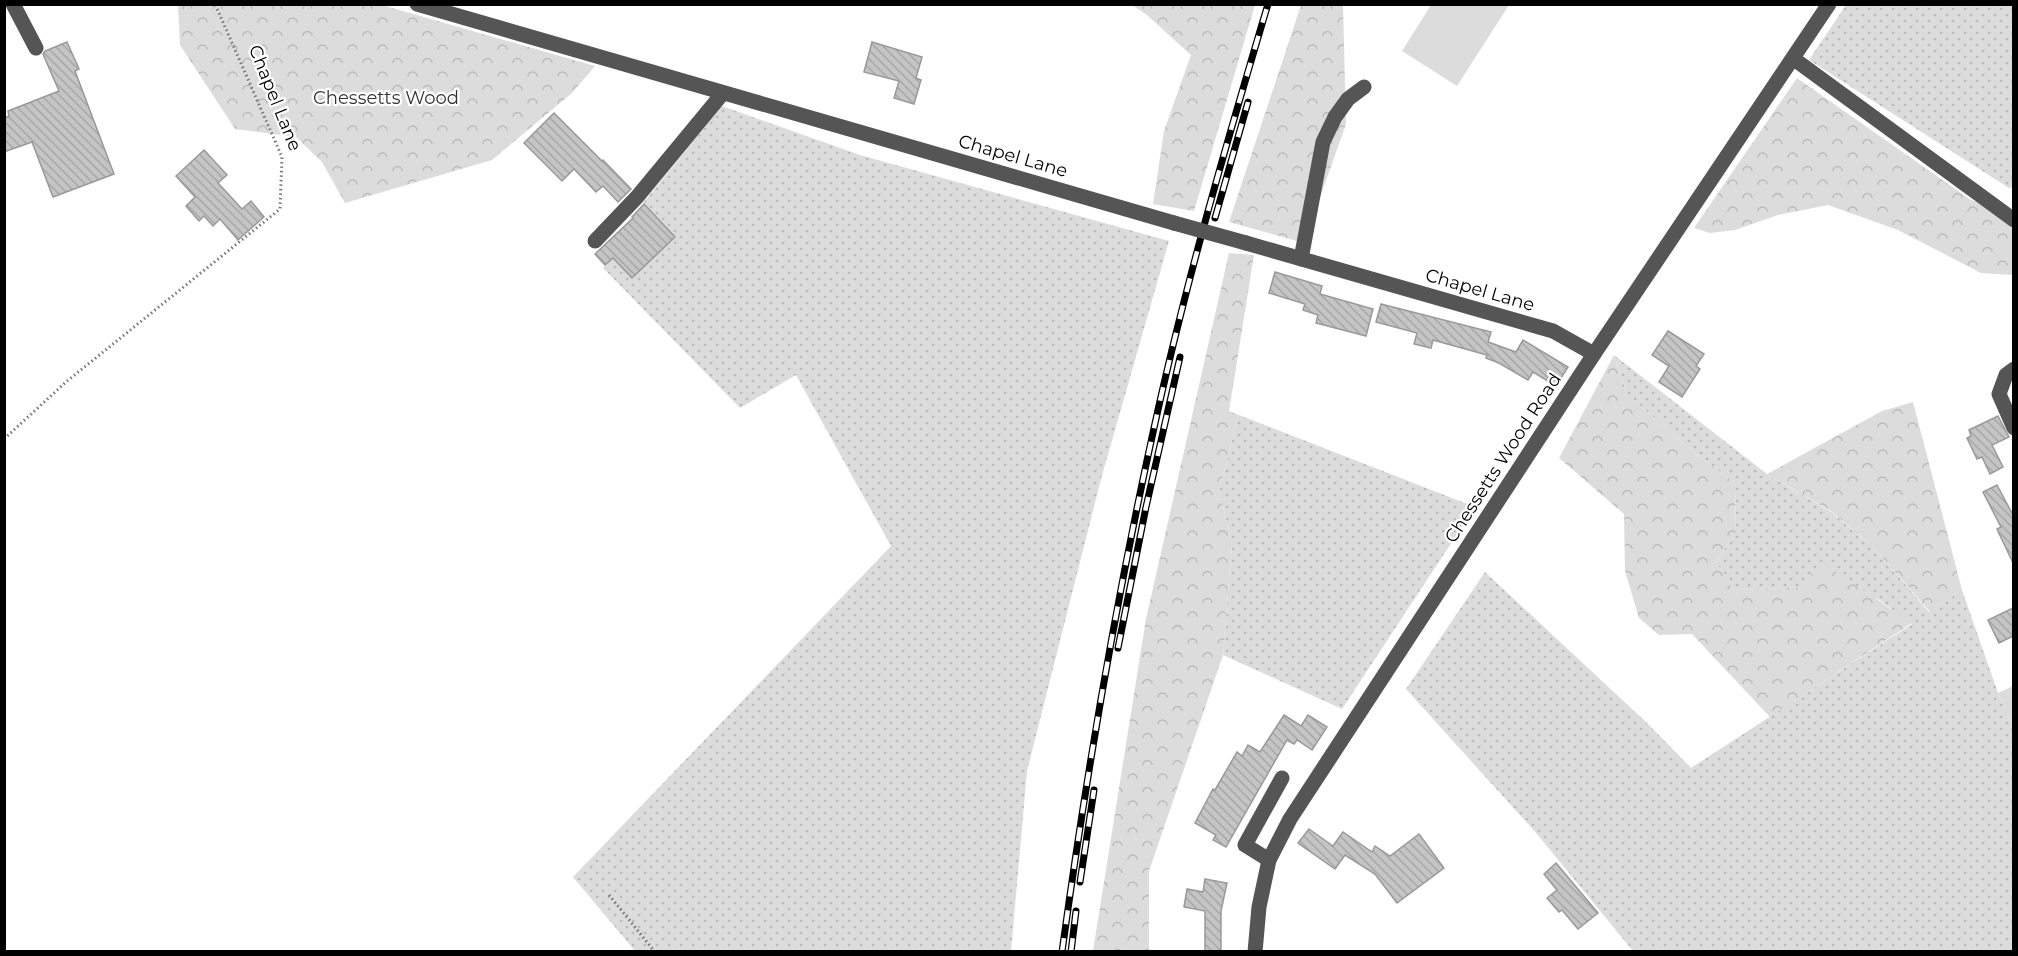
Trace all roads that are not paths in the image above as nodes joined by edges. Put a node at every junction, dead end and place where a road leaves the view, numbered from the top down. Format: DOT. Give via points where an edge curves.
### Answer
graph roads {
  1 [pos="13,4"];
  2 [pos="417,4"];
  3 [pos="1829,4"];
  4 [pos="36,48"];
  5 [pos="1794,59"];
  6 [pos="1364,87"];
  7 [pos="723,93"];
  8 [pos="2013,219"];
  9 [pos="595,241"];
  10 [pos="1300,259"];
  11 [pos="1594,354"];
  12 [pos="2013,369"];
  13 [pos="2013,428"];
  14 [pos="1282,778"];
  15 [pos="1269,860"];
  16 [pos="1255,951"];
  1 -- 4 [label="street"];
  2 -- 7 [label="street, Chapel Lane"];
  3 -- 5 [label="street, Chessetts Wood Road"];
  5 -- 8 [label="street"];
  5 -- 11 [label="street, Chessetts Wood Road"];
  6 -- 10 [label="street" via="1348,99 1323,142"];
  7 -- 9 [label="street"];
  7 -- 10 [label="street, Chapel Lane, bridge"];
  10 -- 11 [label="street, Chapel Lane" via="1553,331"];
  11 -- 15 [label="street, Chessetts Wood Road" via="1290,819"];
  12 -- 13 [label="street" via="2006,375 1999,394"];
  14 -- 15 [label="street" via="1245,845"];
  15 -- 16 [label="street, Chessetts Wood Road"];
}
